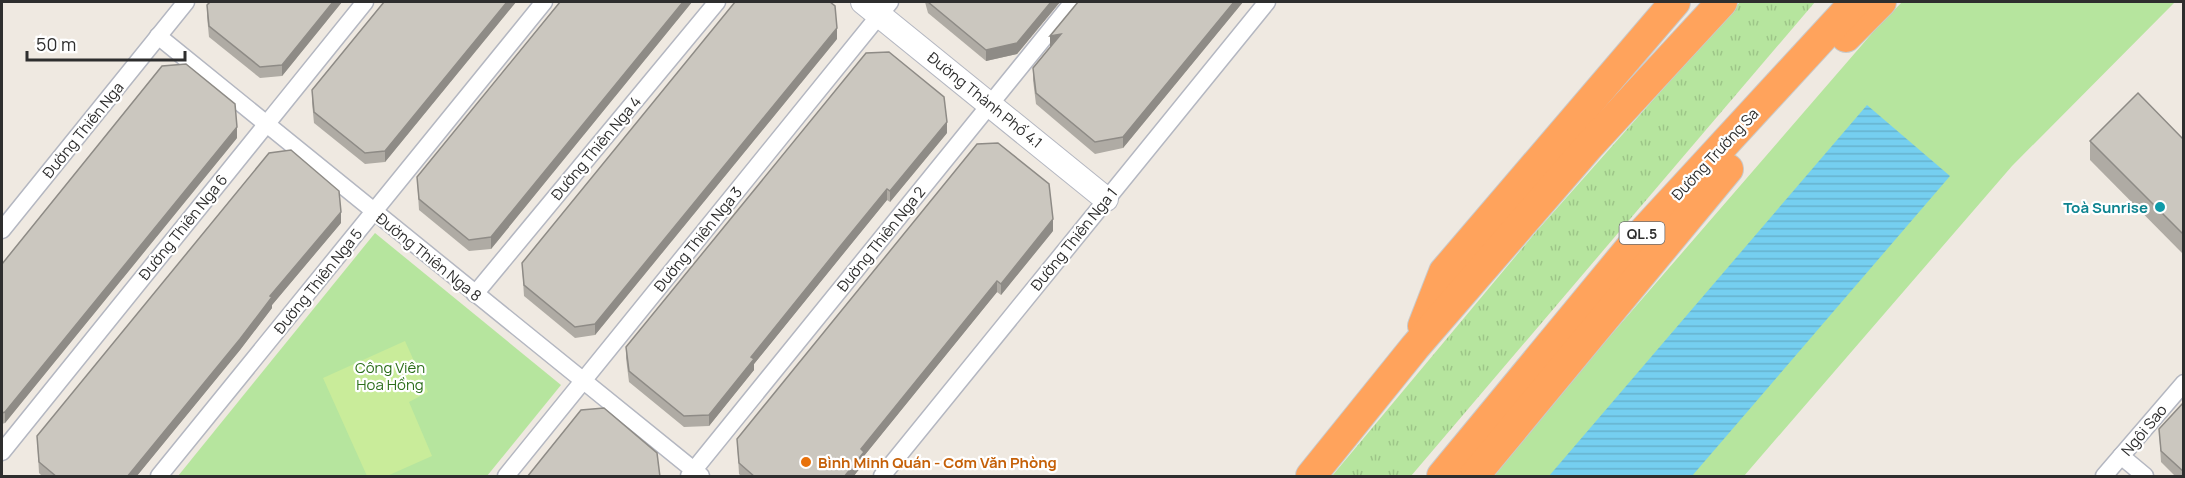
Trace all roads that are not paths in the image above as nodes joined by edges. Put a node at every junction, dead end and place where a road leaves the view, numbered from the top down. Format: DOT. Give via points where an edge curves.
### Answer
graph roads {
  1 [pos="186,2"];
  2 [pos="365,2"];
  3 [pos="544,2"];
  4 [pos="717,2"];
  5 [pos="1073,2"];
  6 [pos="1267,2"];
  7 [pos="1675,2"];
  8 [pos="1722,2"];
  9 [pos="1854,2"];
  10 [pos="1881,2"];
  11 [pos="878,6"];
  12 [pos="158,36"];
  13 [pos="990,105"];
  14 [pos="266,124"];
  15 [pos="1107,199"];
  16 [pos="374,212"];
  17 [pos="2,230"];
  18 [pos="475,294"];
  19 [pos="1415,347"];
  20 [pos="583,381"];
  21 [pos="2184,383"];
  22 [pos="2,452"];
  23 [pos="2121,456"];
  24 [pos="695,475"];
  25 [pos="159,477"];
  26 [pos="506,477"];
  27 [pos="882,477"];
  28 [pos="1311,477"];
  29 [pos="1442,477"];
  30 [pos="1474,477"];
  31 [pos="2104,477"];
  32 [pos="2145,477"];
  1 -- 12 [label="street, Đường Thiên Nga"];
  2 -- 14 [label="street, Đường Thiên Nga 6"];
  3 -- 16 [label="street, Đường Thiên Nga 5"];
  4 -- 18 [label="street, Đường Thiên Nga 4"];
  5 -- 13 [label="street, Đường Thiên Nga 2"];
  6 -- 15 [label="street, Đường Thiên Nga 1"];
  7 -- 19 [label="highway" via="1444,272"];
  8 -- 19 [label="highway" via="1589,146"];
  9 -- 29 [label="highway, Đường Trường Sa / QL.5" via="1645,230"];
  10 -- 30 [label="highway, Đường Trường Sa / QL.5" via="1711,188"];
  11 -- 13 [label="street, Đường Thành Phố 4.1"];
  11 -- 20 [label="street, Đường Thiên Nga 3"];
  12 -- 14 [label="street, Đường Thiên Nga 8"];
  12 -- 17 [label="street, Đường Thiên Nga"];
  13 -- 15 [label="street, Đường Thành Phố 4.1"];
  13 -- 24 [label="street, Đường Thiên Nga 2"];
  14 -- 16 [label="street, Đường Thiên Nga 8"];
  14 -- 22 [label="street, Đường Thiên Nga 6"];
  15 -- 27 [label="street, Đường Thiên Nga 1"];
  16 -- 18 [label="street, Đường Thiên Nga 8"];
  16 -- 25 [label="street, Đường Thiên Nga 5"];
  18 -- 20 [label="street, Đường Thiên Nga 8"];
  19 -- 28 [label="highway"];
  20 -- 24 [label="street, Đường Thiên Nga 8"];
  20 -- 26 [label="street, Đường Thiên Nga 3"];
  21 -- 23 [label="street, Ngôi Sao"];
  23 -- 31 [label="street, Ngôi Sao"];
  23 -- 32 [label="street"];
}
